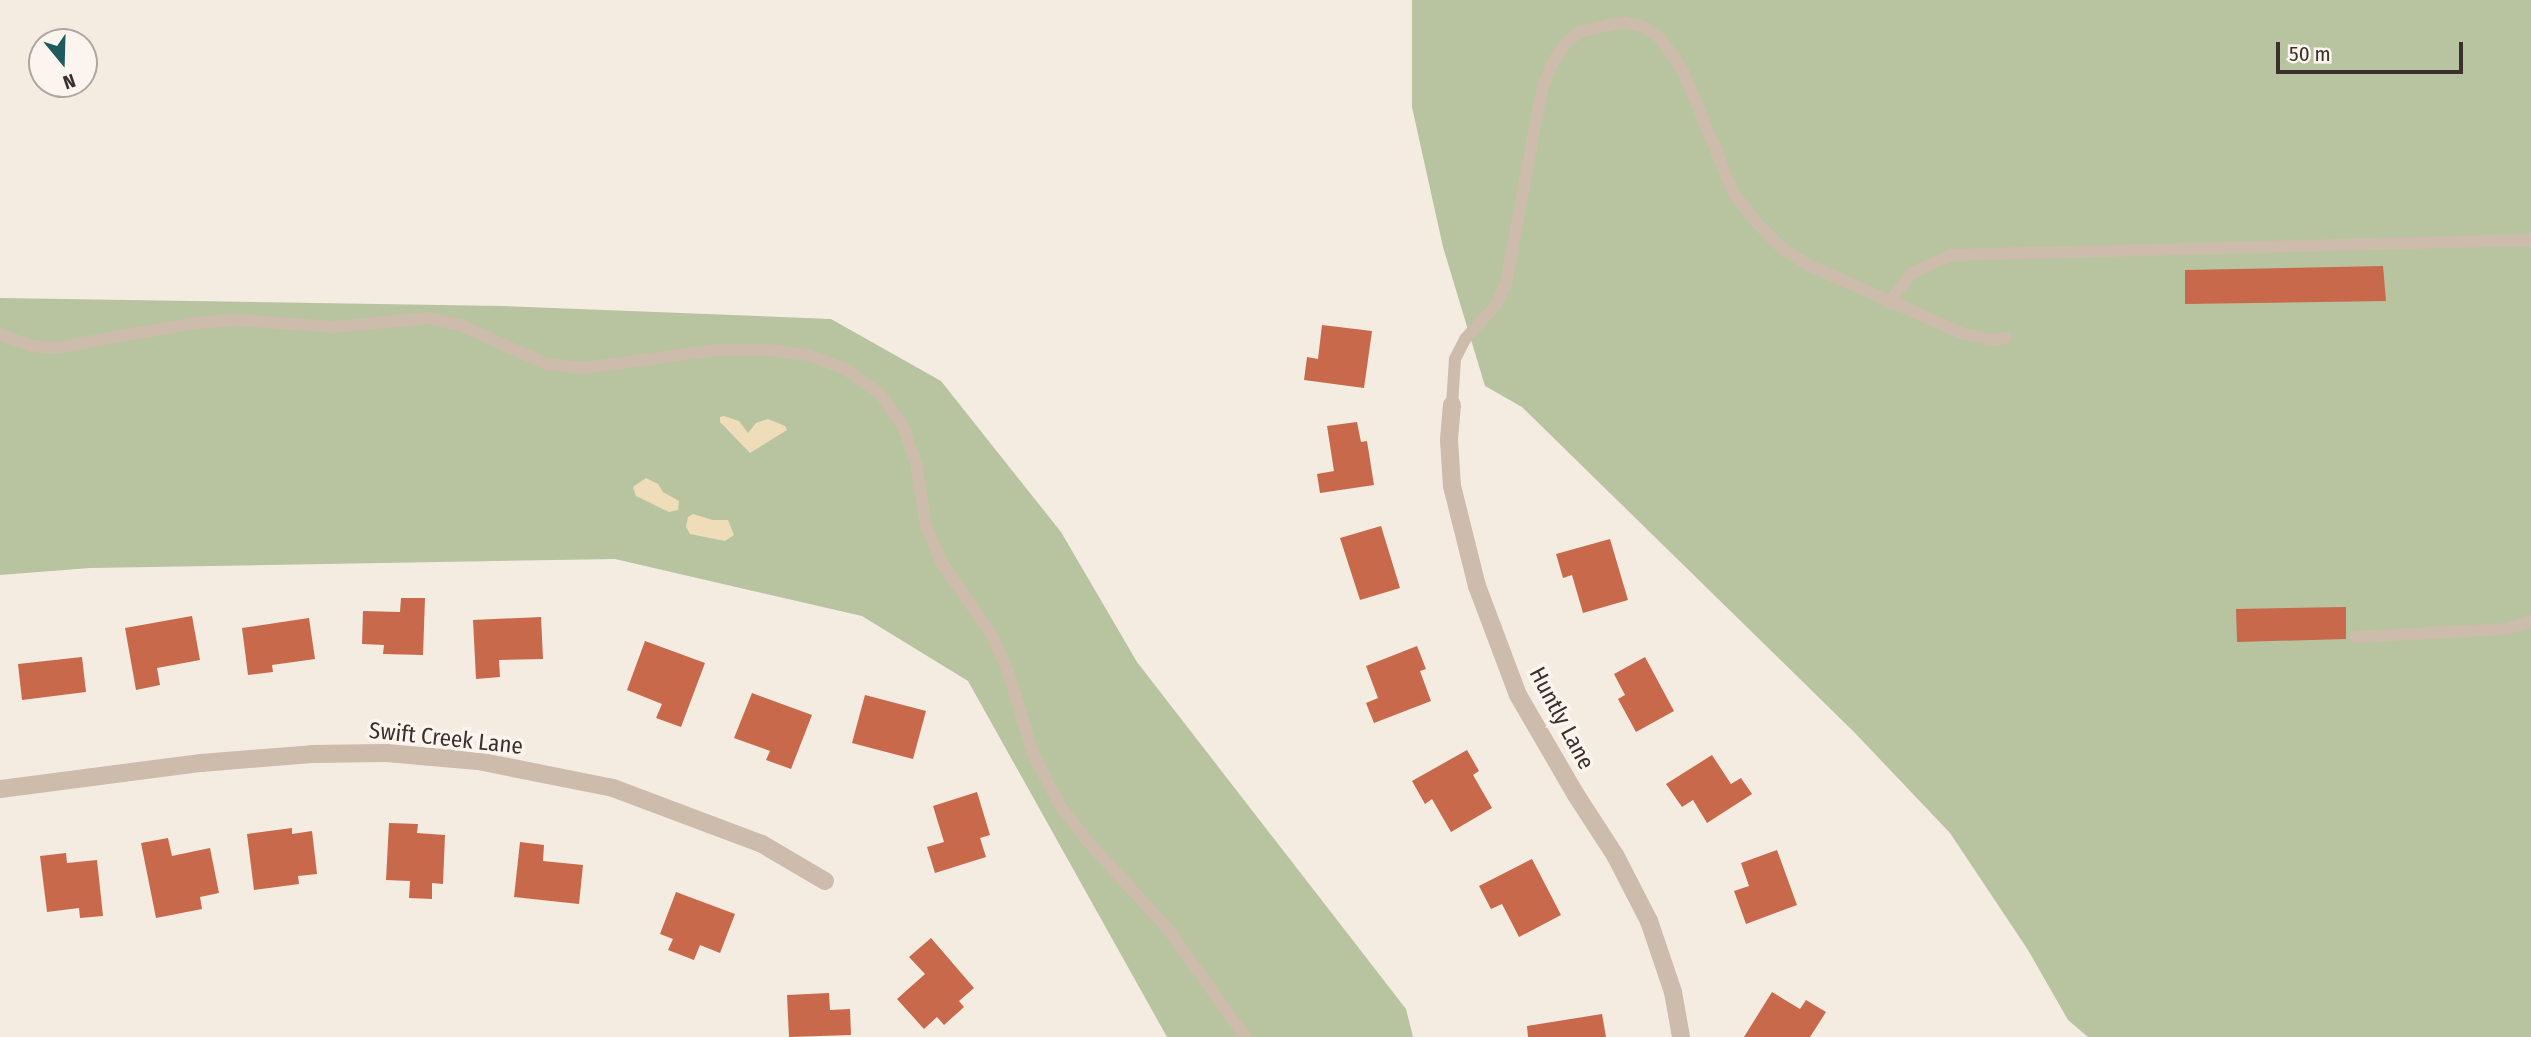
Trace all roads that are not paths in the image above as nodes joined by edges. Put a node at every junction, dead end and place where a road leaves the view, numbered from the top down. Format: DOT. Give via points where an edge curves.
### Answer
graph roads {
  1 [pos="2531,240"];
  2 [pos="1889,303"];
  3 [pos="0,334"];
  4 [pos="2006,338"];
  5 [pos="1452,405"];
  6 [pos="2531,621"];
  7 [pos="2356,637"];
  8 [pos="0,789"];
  9 [pos="825,881"];
  10 [pos="1245,1037"];
  11 [pos="1681,1037"];
  1 -- 2 [label="lane" via="1951,255 1912,273"];
  2 -- 4 [label="lane" via="1964,334"];
  2 -- 5 [label="lane" via="1808,265 1773,239 1734,194 1683,71 1661,40 1633,24 1602,24 1568,41 1544,83 1506,284 1496,305 1465,339 1455,359"];
  3 -- 10 [label="lane" via="32,346 54,348 194,323 238,320 334,327 429,318 460,326 546,364 584,368 715,350 768,350 808,355 845,369 879,393 903,426 916,463 926,526 941,562 991,634 1033,754 1059,804 1168,929"];
  5 -- 11 [label="street, Huntly Lane" via="1452,486 1477,586 1518,695 1615,855 1649,921 1673,992"];
  6 -- 7 [label="lane" via="2506,629"];
  8 -- 9 [label="street, Swift Creek Lane" via="312,754 386,753 478,761 613,788 762,844"];
}
